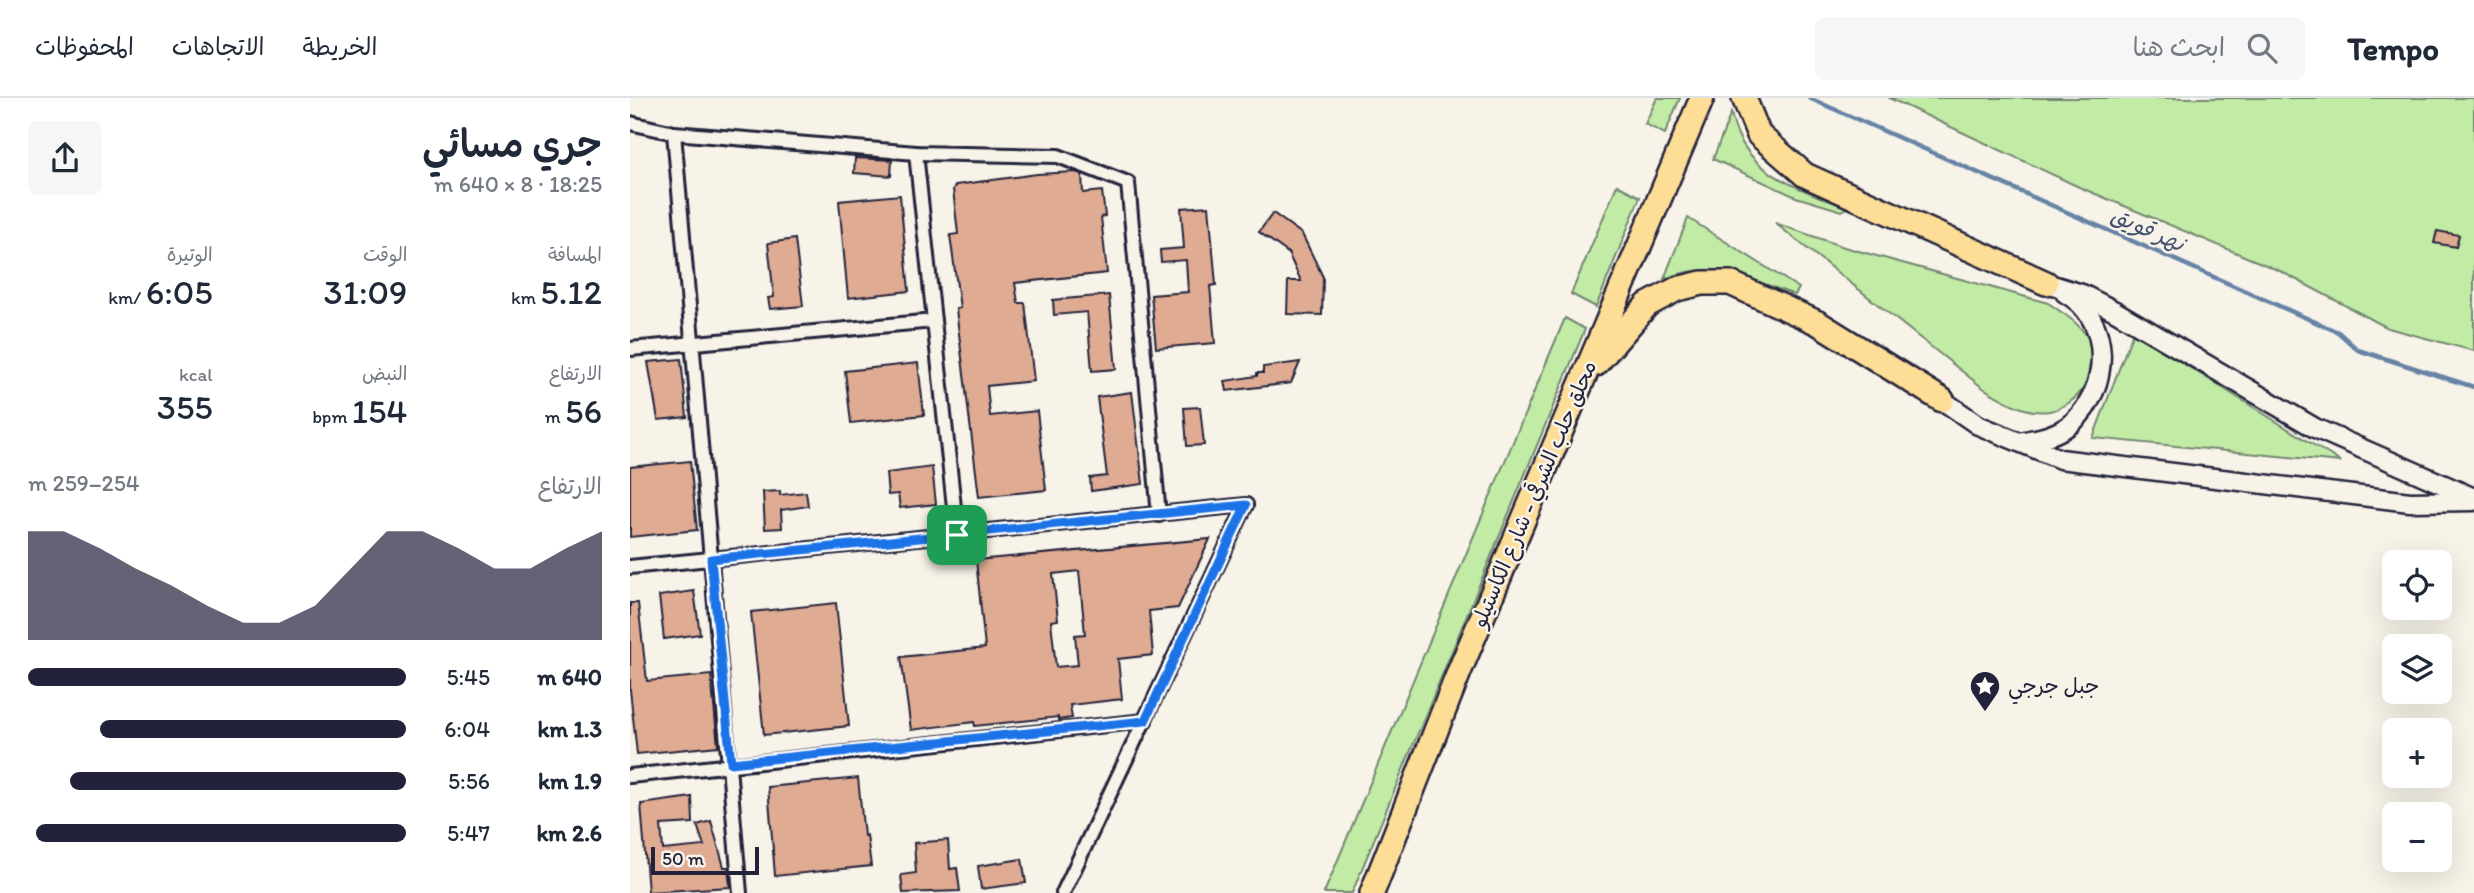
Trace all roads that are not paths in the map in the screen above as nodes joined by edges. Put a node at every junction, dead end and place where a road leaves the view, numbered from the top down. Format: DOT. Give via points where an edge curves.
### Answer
graph roads {
  1 [pos="1702,98"];
  2 [pos="1744,98"];
  3 [pos="630,123"];
  4 [pos="674,133"];
  5 [pos="916,153"];
  6 [pos="2046,283"];
  7 [pos="934,321"];
  8 [pos="692,343"];
  9 [pos="630,349"];
  10 [pos="1583,379"];
  11 [pos="1942,400"];
  12 [pos="2017,443"];
  13 [pos="2474,500"];
  14 [pos="1159,515"];
  15 [pos="957,535"];
  16 [pos="711,559"];
  17 [pos="630,567"];
  18 [pos="1145,721"];
  19 [pos="731,763"];
  20 [pos="630,776"];
  21 [pos="740,893"];
  22 [pos="1063,893"];
  23 [pos="1372,893"];
  1 -- 10 [label="highway, محلق حلب الشرقي - شارع الكاستيلو"];
  2 -- 6 [label="highway" via="1759,135 1805,175"];
  3 -- 4 [label="street"];
  4 -- 5 [label="street"];
  4 -- 8 [label="street"];
  5 -- 7 [label="street"];
  5 -- 14 [label="street" via="1058,156 1128,183"];
  6 -- 12 [label="main road" via="2072,296 2091,318 2101,346 2101,374 2091,402 2072,424 2046,437"];
  6 -- 13 [label="main road" via="2115,311 2315,428"];
  7 -- 8 [label="street"];
  7 -- 15 [label="street"];
  8 -- 9 [label="street"];
  8 -- 16 [label="street"];
  10 -- 11 [label="highway" via="1647,305 1677,289 1730,283 1818,323"];
  10 -- 23 [label="highway, محلق حلب الشرقي - شارع الكاستيلو"];
  11 -- 12 [label="main road" via="1978,425"];
  12 -- 13 [label="main road" via="2060,459 2104,466 2410,502"];
  14 -- 15 [label="street"];
  14 -- 18 [label="street" via="1246,505"];
  15 -- 16 [label="street"];
  16 -- 17 [label="street"];
  16 -- 19 [label="street"];
  18 -- 19 [label="street"];
  18 -- 22 [label="street"];
  19 -- 20 [label="street"];
  19 -- 21 [label="street"];
}
